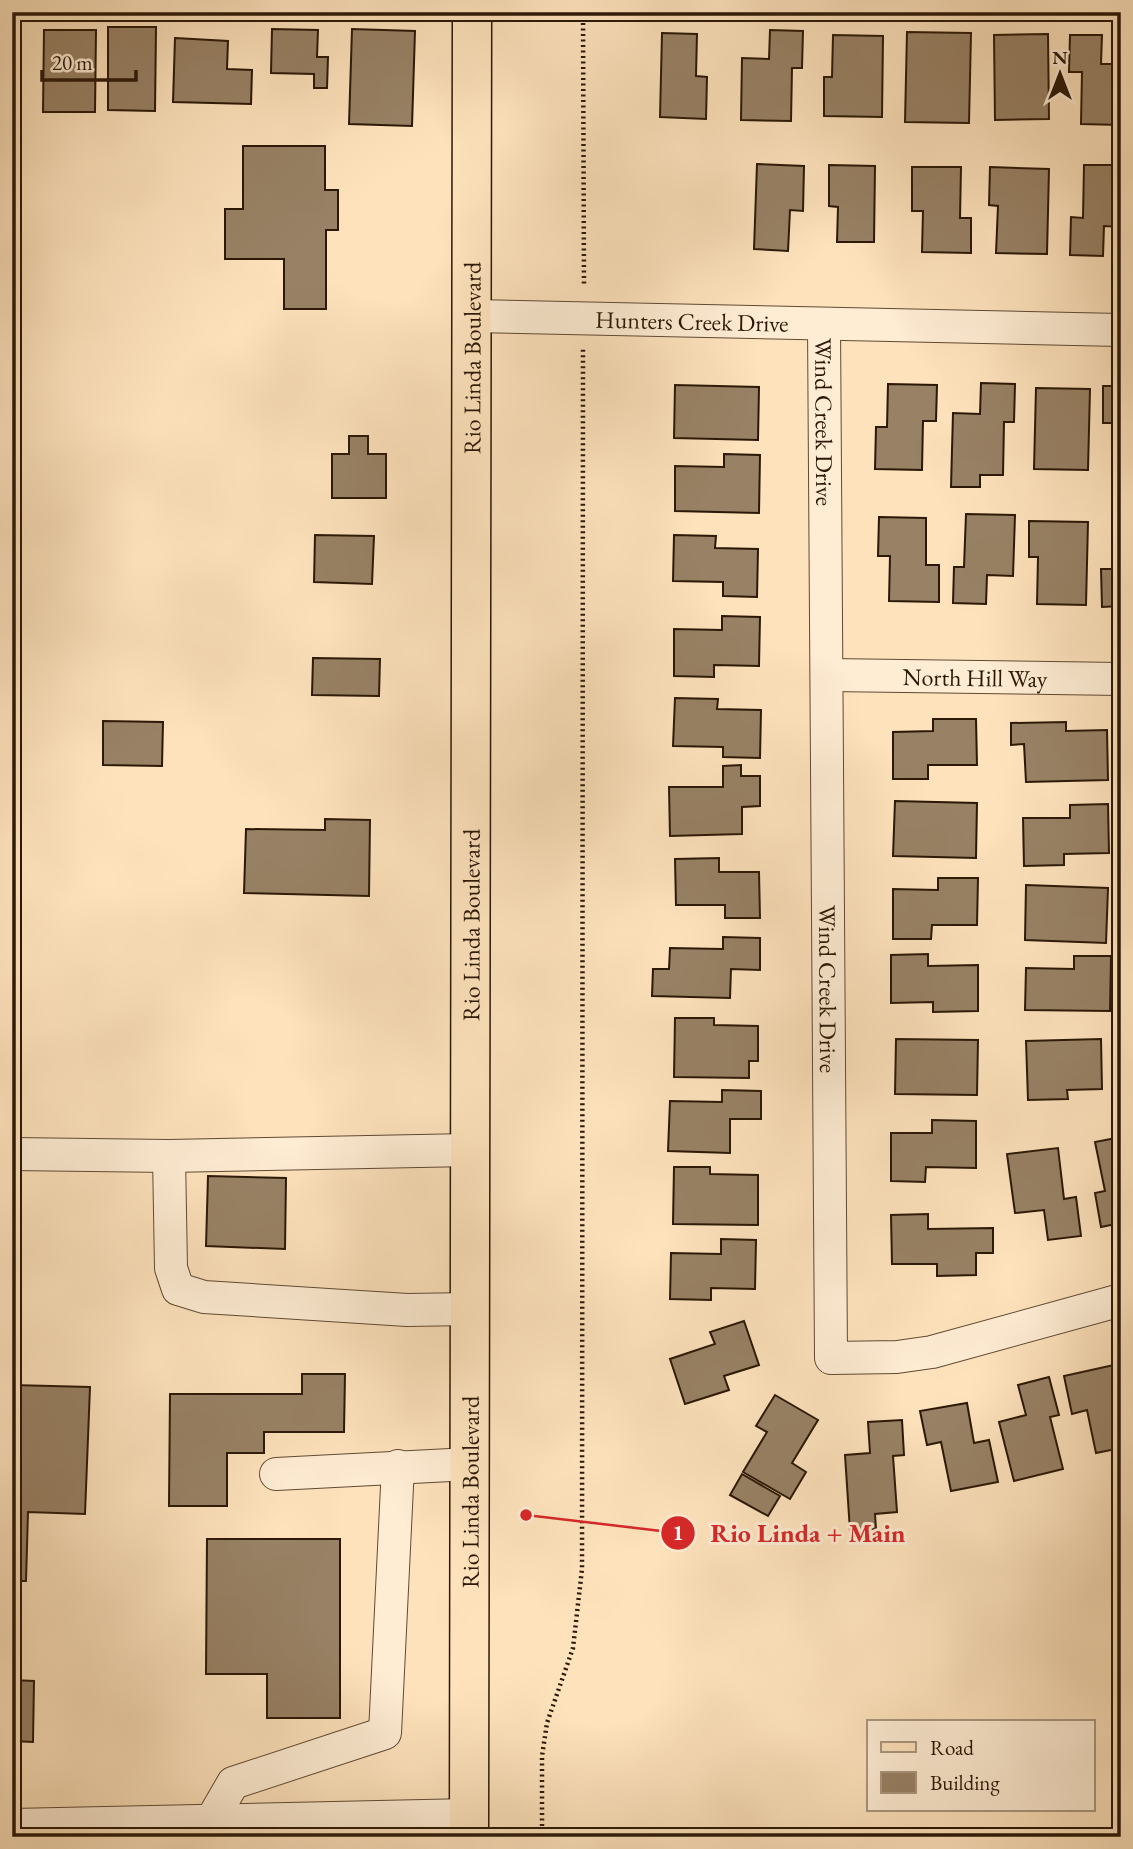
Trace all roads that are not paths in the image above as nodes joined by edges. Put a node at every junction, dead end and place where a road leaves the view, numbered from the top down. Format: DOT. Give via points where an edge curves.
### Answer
graph roads {
  1 [pos="472,12"];
  2 [pos="473,316"];
  3 [pos="824,324"];
  4 [pos="1121,330"];
  5 [pos="828,675"];
  6 [pos="1121,679"];
  7 [pos="470,1150"];
  8 [pos="12,1154"];
  9 [pos="169,1156"];
  10 [pos="1121,1300"];
  11 [pos="470,1309"];
  12 [pos="470,1464"];
  13 [pos="398,1466"];
  14 [pos="275,1474"];
  15 [pos="211,1821"];
  16 [pos="12,1825"];
  17 [pos="469,1826"];
  1 -- 2 [label="main road, Rio Linda Boulevard"];
  2 -- 3 [label="street, Hunters Creek Drive"];
  2 -- 7 [label="main road, Rio Linda Boulevard"];
  3 -- 4 [label="street, Hunters Creek Drive"];
  3 -- 5 [label="street, Wind Creek Drive"];
  5 -- 6 [label="street, North Hill Way"];
  5 -- 10 [label="street, Wind Creek Drive" via="831,1358 932,1352"];
  7 -- 9 [label="street"];
  7 -- 11 [label="main road, Rio Linda Boulevard"];
  8 -- 9 [label="street"];
  9 -- 11 [label="street" via="171,1268 178,1289 204,1297 407,1310"];
  11 -- 12 [label="main road, Rio Linda Boulevard"];
  12 -- 13 [label="street"];
  12 -- 17 [label="main road, Rio Linda Boulevard"];
  13 -- 14 [label="street"];
  13 -- 15 [label="street" via="385,1733 233,1783"];
  15 -- 16 [label="street"];
  15 -- 17 [label="street"];
}
